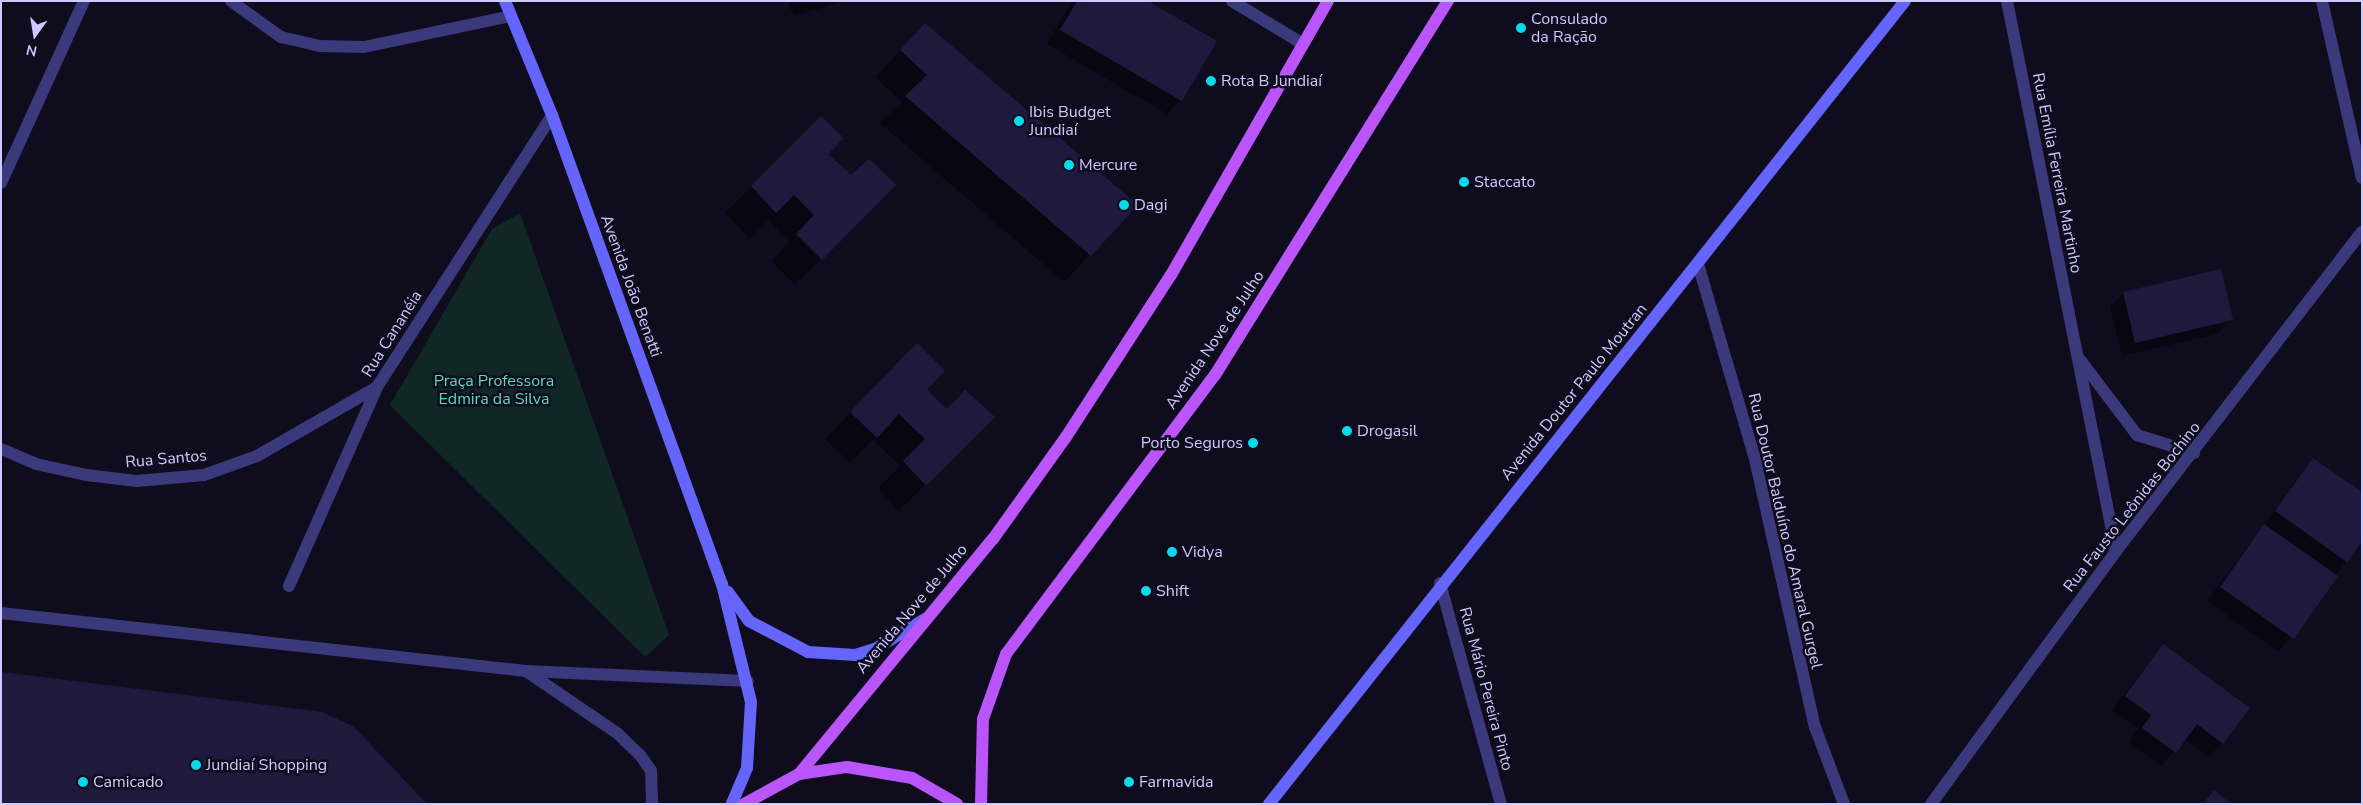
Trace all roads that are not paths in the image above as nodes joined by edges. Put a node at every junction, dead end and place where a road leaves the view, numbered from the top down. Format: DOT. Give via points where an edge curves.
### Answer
graph roads {
  1 [pos="84,1"];
  2 [pos="231,1"];
  3 [pos="505,1"];
  4 [pos="1232,1"];
  5 [pos="1328,1"];
  6 [pos="1448,1"];
  7 [pos="1905,1"];
  8 [pos="2007,1"];
  9 [pos="2322,1"];
  10 [pos="511,16"];
  11 [pos="1303,44"];
  12 [pos="552,115"];
  13 [pos="2362,178"];
  14 [pos="1,183"];
  15 [pos="2362,232"];
  16 [pos="1698,264"];
  17 [pos="2074,351"];
  18 [pos="377,387"];
  19 [pos="1,449"];
  20 [pos="2194,453"];
  21 [pos="2116,551"];
  22 [pos="1440,583"];
  23 [pos="722,584"];
  24 [pos="289,586"];
  25 [pos="1,613"];
  26 [pos="925,619"];
  27 [pos="526,671"];
  28 [pos="748,681"];
  29 [pos="799,774"];
  30 [pos="652,804"];
  31 [pos="732,804"];
  32 [pos="744,804"];
  33 [pos="957,804"];
  34 [pos="981,804"];
  35 [pos="1269,804"];
  36 [pos="1500,804"];
  37 [pos="1844,804"];
  38 [pos="1931,804"];
  1 -- 14 [label="street"];
  2 -- 10 [label="street" via="281,37 318,46 364,47"];
  3 -- 10 [label="street, Avenida João Benatti"];
  4 -- 11 [label="street"];
  5 -- 11 [label="main road, Avenida Nove de Julho"];
  6 -- 34 [label="main road, Avenida Nove de Julho" via="1215,375 1006,654 984,719"];
  7 -- 16 [label="street, Avenida Doutor Paulo Moutran"];
  8 -- 17 [label="street, Rua Emília Ferreira Martinho"];
  9 -- 13 [label="street"];
  10 -- 12 [label="street, Avenida João Benatti"];
  11 -- 26 [label="main road, Avenida Nove de Julho" via="1170,275 1066,436 993,539"];
  12 -- 18 [label="street, Rua Cananéia"];
  12 -- 23 [label="street, Avenida João Benatti"];
  15 -- 20 [label="street, Rua Fausto Leônidas Bochino"];
  16 -- 22 [label="street, Avenida Doutor Paulo Moutran"];
  16 -- 37 [label="street, Rua Doutor Balduíno do Amaral Gurgel" via="1754,455 1815,727"];
  17 -- 20 [label="street, Rua Emília Ferreira Martinho" via="2137,435"];
  17 -- 21 [label="street, Rua Emília Ferreira Martinho"];
  18 -- 19 [label="street, Rua Santos" via="257,456 204,475 137,481 86,475 36,464"];
  18 -- 24 [label="street, Rua Cananéia"];
  20 -- 21 [label="street, Rua Fausto Leônidas Bochino"];
  21 -- 38 [label="street, Rua Fausto Leônidas Bochino"];
  22 -- 35 [label="street, Avenida Doutor Paulo Moutran"];
  22 -- 36 [label="street, Rua Mário Pereira Pinto"];
  23 -- 26 [label="street, Avenida João Benatti" via="749,621 808,652 855,655 875,649"];
  23 -- 28 [label="street, Avenida João Benatti"];
  25 -- 27 [label="street"];
  26 -- 29 [label="main road, Avenida Nove de Julho"];
  27 -- 28 [label="street"];
  27 -- 30 [label="street" via="617,733 640,755 651,771"];
  28 -- 31 [label="street, Avenida João Benatti" via="750,746"];
  29 -- 32 [label="main road"];
  29 -- 33 [label="main road" via="871,768 912,778"];
}
